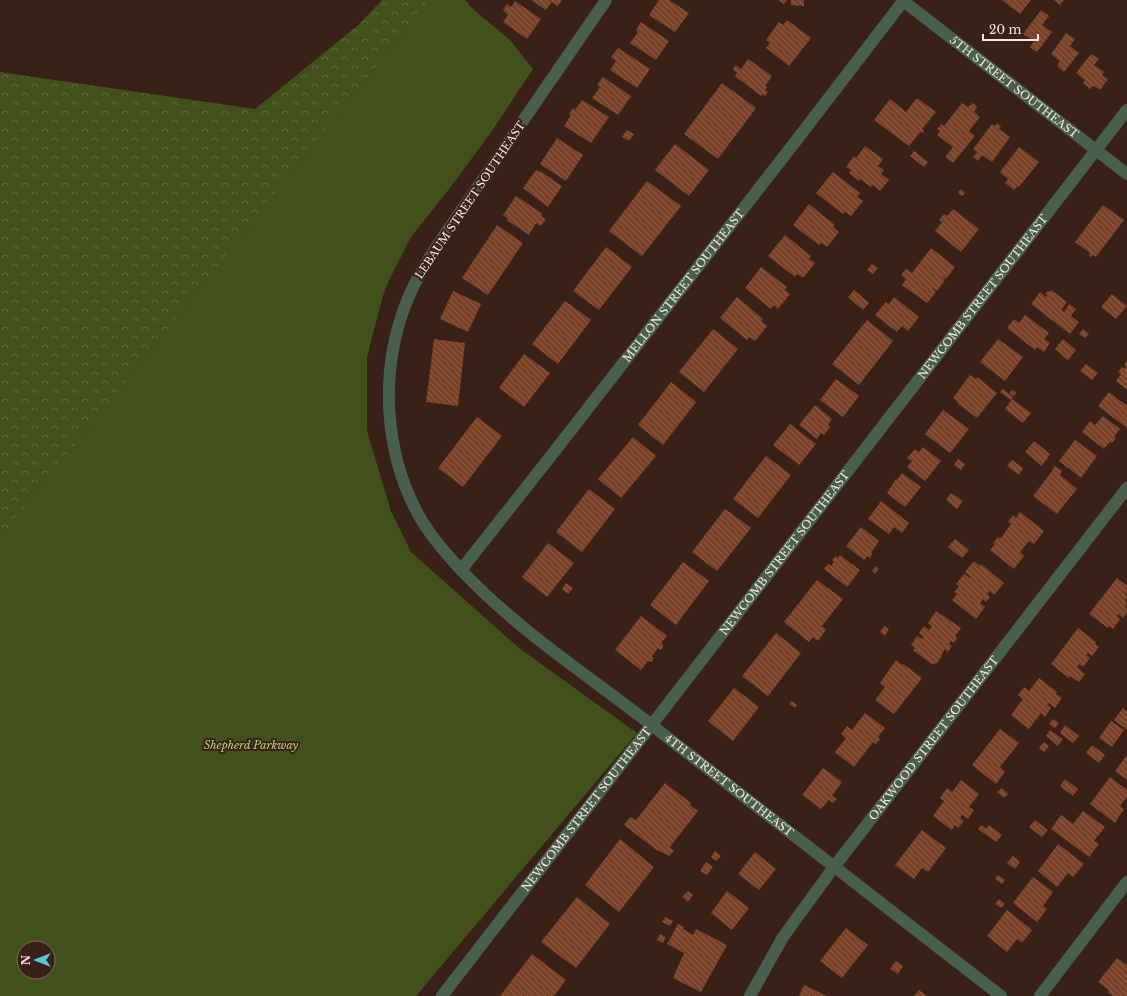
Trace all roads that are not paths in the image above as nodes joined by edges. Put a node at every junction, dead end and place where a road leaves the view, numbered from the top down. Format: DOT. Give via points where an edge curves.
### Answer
graph roads {
  1 [pos="606,0"];
  2 [pos="903,0"];
  3 [pos="1127,110"];
  4 [pos="1096,150"];
  5 [pos="1127,174"];
  6 [pos="1127,488"];
  7 [pos="461,570"];
  8 [pos="651,725"];
  9 [pos="834,867"];
  10 [pos="1127,882"];
  11 [pos="442,996"];
  12 [pos="750,996"];
  13 [pos="1001,996"];
  14 [pos="1040,996"];
  1 -- 7 [label="street, LEBAUM STREET SOUTHEAST" via="422,269 396,333 391,360 389,413 398,464 418,514 433,538"];
  2 -- 4 [label="street, 5TH STREET SOUTHEAST"];
  2 -- 7 [label="street, MELLON STREET SOUTHEAST" via="773,172"];
  3 -- 4 [label="street, NEWCOMB STREET SOUTHEAST"];
  4 -- 5 [label="street, 5TH STREET SOUTHEAST"];
  4 -- 8 [label="street, NEWCOMB STREET SOUTHEAST"];
  6 -- 9 [label="street, OAKWOOD STREET SOUTHEAST"];
  7 -- 8 [label="street, 4TH STREET SOUTHEAST" via="519,624"];
  8 -- 9 [label="street, 4TH STREET SOUTHEAST"];
  8 -- 11 [label="street, NEWCOMB STREET SOUTHEAST"];
  9 -- 12 [label="street, OAKWOOD STREET SOUTHEAST" via="783,937"];
  9 -- 13 [label="street, 4TH STREET SOUTHEAST"];
  10 -- 14 [label="street"];
}
